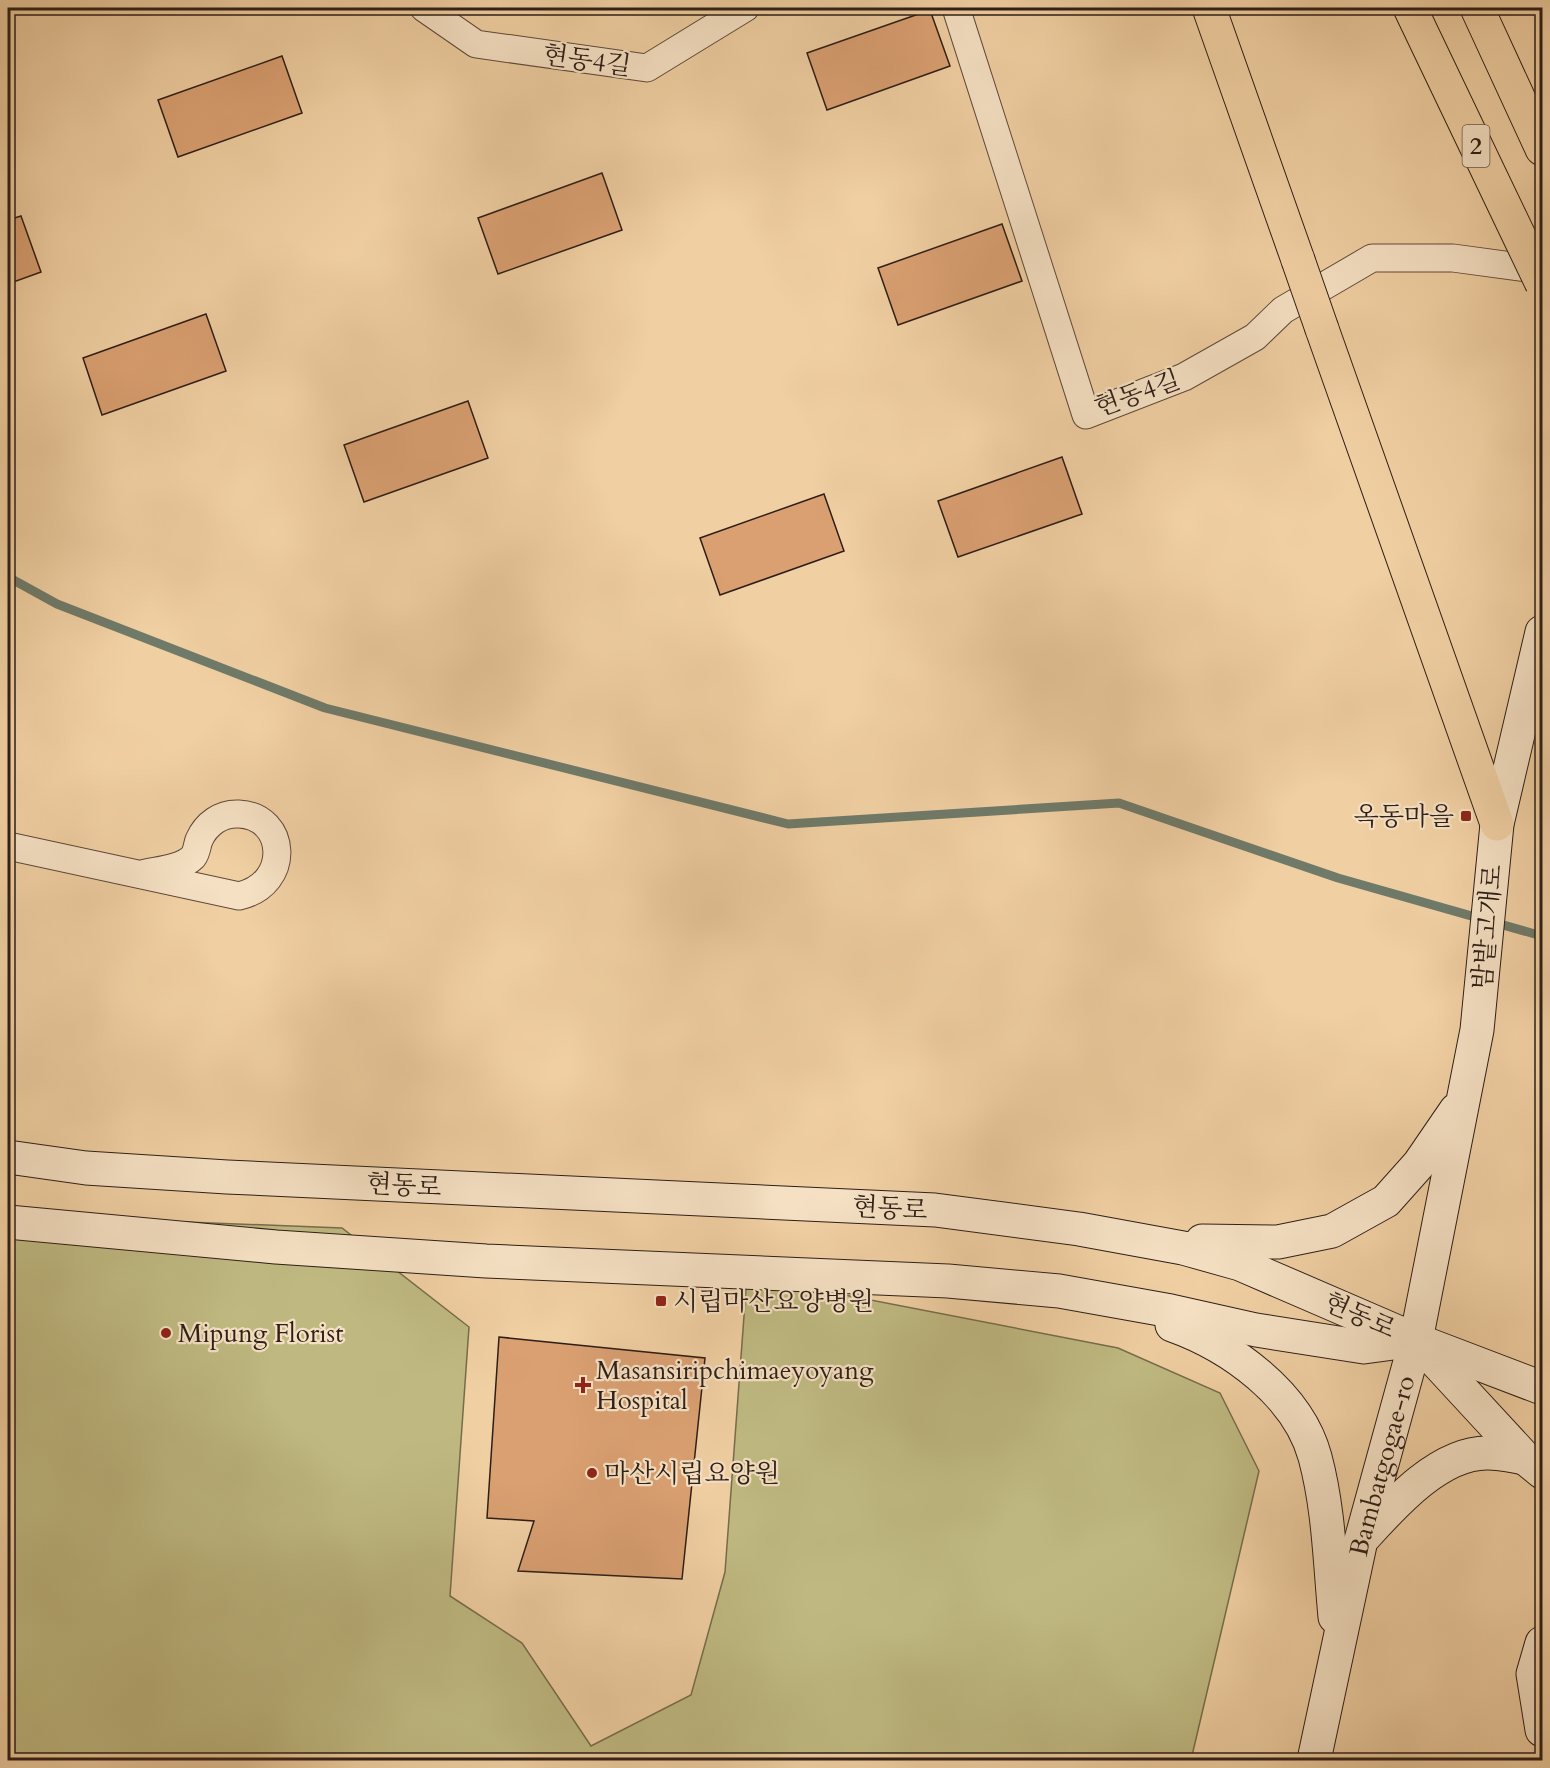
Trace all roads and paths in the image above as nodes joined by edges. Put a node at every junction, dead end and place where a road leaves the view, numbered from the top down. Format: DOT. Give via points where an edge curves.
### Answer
graph roads {
  1 [pos="424,8"];
  2 [pos="745,8"];
  3 [pos="956,8"];
  4 [pos="1209,8"];
  5 [pos="1410,8"];
  6 [pos="1477,8"];
  7 [pos="1542,149"];
  8 [pos="1542,270"];
  9 [pos="1542,284"];
  10 [pos="1542,632"];
  11 [pos="1497,825"];
  12 [pos="8,846"];
  13 [pos="142,874"];
  14 [pos="1477,1030"];
  15 [pos="1464,1099"];
  16 [pos="8,1157"];
  17 [pos="8,1222"];
  18 [pos="1079,1229"];
  19 [pos="1097,1297"];
  20 [pos="1416,1340"];
  21 [pos="1542,1388"];
  22 [pos="1534,1465"];
  23 [pos="1361,1540"];
  24 [pos="1542,1643"];
  25 [pos="1338,1651"];
  26 [pos="1542,1730"];
  27 [pos="1314,1761"];
  1 -- 2 [label="street, 현동4길" via="476,44 647,68"];
  3 -- 8 [label="street, 현동4길" via="1086,415 1184,377 1255,337 1283,310 1372,258 1453,258"];
  4 -- 11 [label="highway, bridge"];
  5 -- 9 [label="highway, 2, bridge"];
  6 -- 7 [label="highway, 2"];
  10 -- 11 [label="main road"];
  11 -- 14 [label="main road, 밤밭고개로"];
  12 -- 13 [label="street"];
  13 -- 13 [label="street" via="239,896 252,893 273,875 277,849 265,825 253,817 226,815 204,830 196,855 184,864"];
  14 -- 15 [label="main road, Bambatgogae-ro"];
  15 -- 18 [label="main road" via="1419,1164 1386,1202 1332,1231 1278,1242 1218,1242"];
  15 -- 20 [label="main road, Bambatgogae-ro"];
  16 -- 18 [label="main road, 현동로" via="86,1168 227,1177 935,1210"];
  17 -- 19 [label="main road, 현동로" via="276,1247 497,1262 948,1281"];
  18 -- 20 [label="main road, 현동로" via="1183,1248 1240,1264"];
  19 -- 20 [label="main road, 현동로" via="1256,1330 1364,1347"];
  19 -- 25 [label="main road" via="1194,1333 1257,1374 1297,1415 1315,1456 1324,1505"];
  20 -- 21 [label="main road"];
  20 -- 22 [label="main road"];
  20 -- 23 [label="main road, Bambatgogae-ro"];
  22 -- 23 [label="main road" via="1486,1453 1453,1461 1406,1492"];
  23 -- 25 [label="main road, Bambatgogae-ro"];
  24 -- 26 [label="main road" via="1533,1674"];
  25 -- 27 [label="main road, Bambatgogae-ro"];
}
